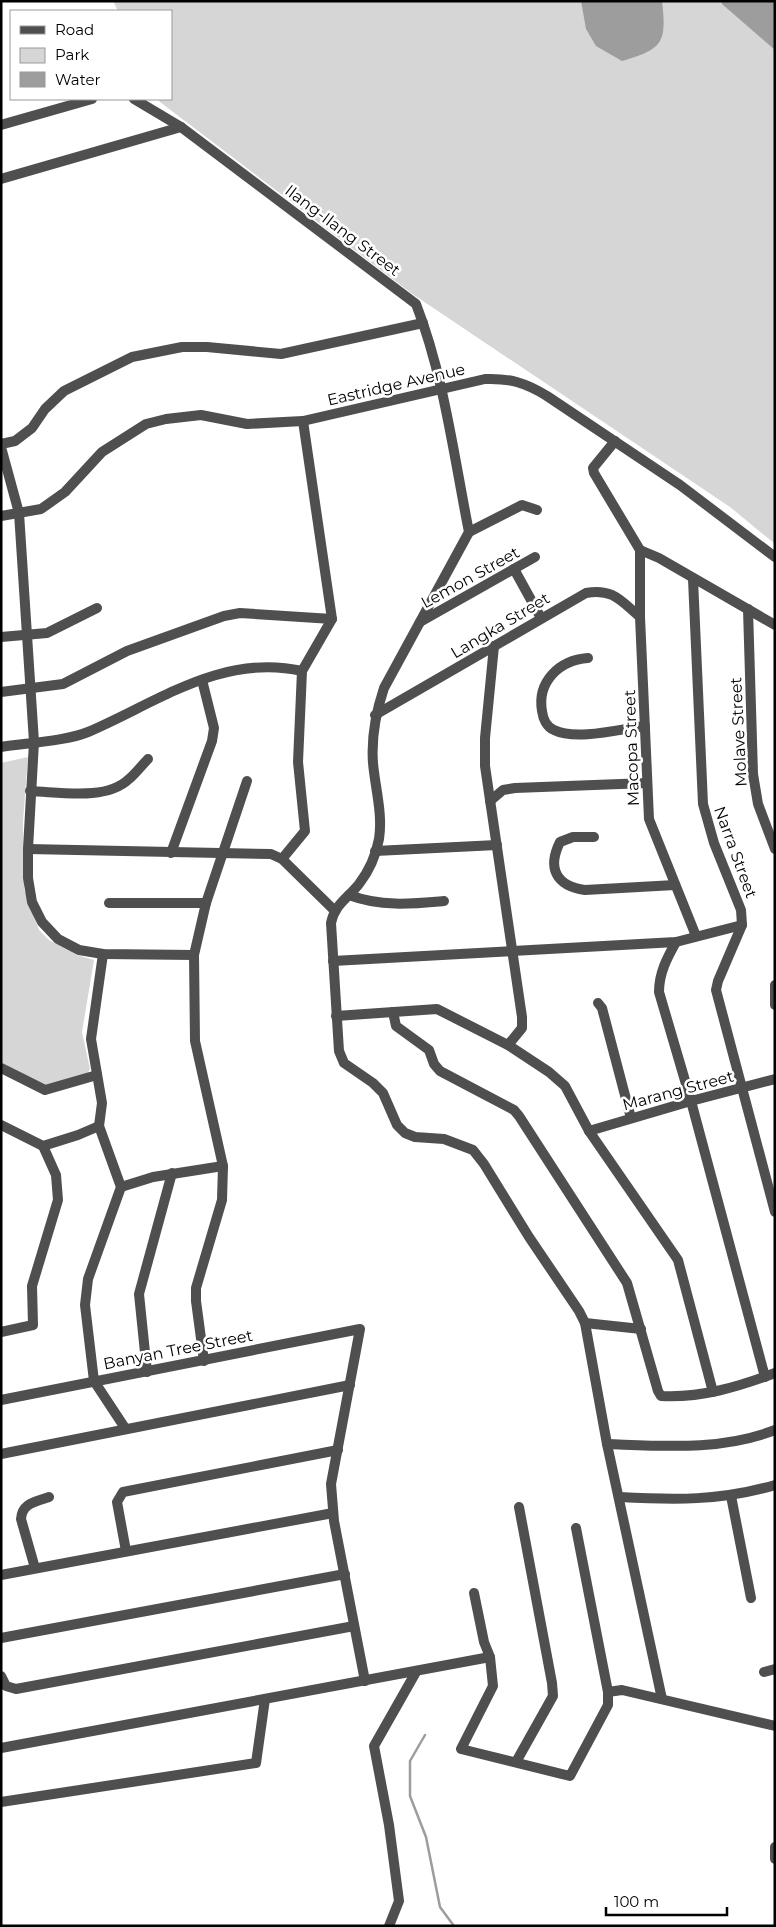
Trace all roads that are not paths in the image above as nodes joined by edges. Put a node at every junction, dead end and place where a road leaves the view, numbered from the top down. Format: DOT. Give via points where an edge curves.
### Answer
graph roads {
  1 [pos="88,100"];
  2 [pos="136,100"];
  3 [pos="1,124"];
  4 [pos="181,127"];
  5 [pos="1,179"];
  6 [pos="423,323"];
  7 [pos="440,388"];
  8 [pos="303,421"];
  9 [pos="615,441"];
  10 [pos="1,446"];
  11 [pos="538,510"];
  12 [pos="19,513"];
  13 [pos="1,516"];
  14 [pos="469,532"];
  15 [pos="640,550"];
  16 [pos="535,558"];
  17 [pos="775,558"];
  18 [pos="514,569"];
  19 [pos="693,579"];
  20 [pos="96,608"];
  21 [pos="748,610"];
  22 [pos="640,617"];
  23 [pos="540,618"];
  24 [pos="332,619"];
  25 [pos="419,622"];
  26 [pos="775,625"];
  27 [pos="26,636"];
  28 [pos="1,637"];
  29 [pos="494,646"];
  30 [pos="588,658"];
  31 [pos="302,671"];
  32 [pos="202,680"];
  33 [pos="30,689"];
  34 [pos="1,692"];
  35 [pos="375,714"];
  36 [pos="645,726"];
  37 [pos="34,742"];
  38 [pos="1,746"];
  39 [pos="148,759"];
  40 [pos="247,782"];
  41 [pos="647,783"];
  42 [pos="30,791"];
  43 [pos="490,801"];
  44 [pos="594,837"];
  45 [pos="497,844"];
  46 [pos="28,849"];
  47 [pos="775,849"];
  48 [pos="375,851"];
  49 [pos="171,853"];
  50 [pos="224,853"];
  51 [pos="282,859"];
  52 [pos="675,886"];
  53 [pos="349,895"];
  54 [pos="444,901"];
  55 [pos="109,902"];
  56 [pos="206,903"];
  57 [pos="334,910"];
  58 [pos="742,925"];
  59 [pos="696,936"];
  60 [pos="676,942"];
  61 [pos="513,951"];
  62 [pos="103,954"];
  63 [pos="194,955"];
  64 [pos="333,961"];
  65 [pos="775,985"];
  66 [pos="598,1003"];
  67 [pos="775,1005"];
  68 [pos="393,1012"];
  69 [pos="336,1016"];
  70 [pos="508,1045"];
  71 [pos="1,1068"];
  72 [pos="96,1075"];
  73 [pos="775,1079"];
  74 [pos="742,1088"];
  75 [pos="691,1101"];
  76 [pos="631,1118"];
  77 [pos="1,1126"];
  78 [pos="99,1126"];
  79 [pos="589,1131"];
  80 [pos="43,1146"];
  81 [pos="223,1166"];
  82 [pos="172,1174"];
  83 [pos="121,1186"];
  84 [pos="775,1212"];
  85 [pos="584,1323"];
  86 [pos="641,1329"];
  87 [pos="1,1332"];
  88 [pos="204,1361"];
  89 [pos="147,1372"];
  90 [pos="770,1374"];
  91 [pos="94,1381"];
  92 [pos="350,1385"];
  93 [pos="713,1392"];
  94 [pos="1,1400"];
  95 [pos="125,1428"];
  96 [pos="775,1430"];
  97 [pos="607,1444"];
  98 [pos="338,1450"];
  99 [pos="1,1454"];
  100 [pos="775,1485"];
  101 [pos="732,1496"];
  102 [pos="49,1497"];
  103 [pos="619,1497"];
  104 [pos="519,1507"];
  105 [pos="334,1513"];
  106 [pos="576,1528"];
  107 [pos="126,1551"];
  108 [pos="35,1568"];
  109 [pos="344,1574"];
  110 [pos="1,1575"];
  111 [pos="474,1593"];
  112 [pos="751,1598"];
  113 [pos="354,1626"];
  114 [pos="1,1638"];
  115 [pos="490,1657"];
  116 [pos="416,1672"];
  117 [pos="1,1676"];
  118 [pos="365,1681"];
  119 [pos="608,1692"];
  120 [pos="265,1699"];
  121 [pos="662,1699"];
  122 [pos="775,1726"];
  123 [pos="1,1748"];
  124 [pos="516,1762"];
  125 [pos="1,1802"];
  126 [pos="775,1847"];
  127 [pos="775,1859"];
  128 [pos="389,1926"];
  1 -- 3 [label="street"];
  2 -- 4 [label="street, Ilang-Ilang Street"];
  4 -- 5 [label="street"];
  4 -- 6 [label="street, Ilang-Ilang Street" via="416,304"];
  6 -- 7 [label="street, Ilang-Ilang Street"];
  6 -- 10 [label="street" via="280,354 182,347 132,357 64,391 45,409 32,428 16,441"];
  7 -- 8 [label="street, Eastridge Avenue"];
  7 -- 9 [label="street, Eastridge Avenue" via="486,379 516,380 530,385"];
  7 -- 14 [label="street, Ilang-Ilang Street"];
  8 -- 12 [label="street, Eastridge Avenue" via="247,424 201,416 146,424 102,452 65,492 41,509"];
  8 -- 24 [label="street"];
  9 -- 15 [label="street" via="593,468 594,473"];
  9 -- 17 [label="street, Eastridge Avenue" via="680,485"];
  10 -- 12 [label="street"];
  11 -- 14 [label="street" via="522,505"];
  12 -- 13 [label="street, Eastridge Avenue"];
  12 -- 27 [label="street"];
  14 -- 25 [label="street"];
  15 -- 19 [label="street"];
  15 -- 22 [label="street, Macopa Street"];
  16 -- 18 [label="street, Lemon Street"];
  18 -- 23 [label="street"];
  18 -- 25 [label="street, Lemon Street"];
  19 -- 21 [label="street"];
  19 -- 58 [label="street, Narra Street" via="703,804 714,843 741,910"];
  20 -- 27 [label="street" via="47,633"];
  21 -- 26 [label="street"];
  21 -- 47 [label="street, Molave Street" via="753,774 758,804"];
  22 -- 23 [label="street, Langka Street" via="611,593 599,591 574,599"];
  22 -- 36 [label="street, Macopa Street"];
  23 -- 29 [label="street, Langka Street"];
  24 -- 31 [label="street"];
  24 -- 33 [label="street" via="240,613 224,616 127,651 63,684"];
  25 -- 35 [label="street" via="384,688"];
  27 -- 28 [label="street"];
  27 -- 33 [label="street"];
  29 -- 35 [label="street, Langka Street"];
  29 -- 43 [label="street" via="485,738"];
  30 -- 36 [label="street" via="576,659 553,672 543,686 541,704 544,720 553,730 576,735"];
  31 -- 32 [label="street" via="279,666 240,668"];
  31 -- 51 [label="street" via="298,762 305,832"];
  32 -- 37 [label="street" via="157,697 86,732"];
  32 -- 49 [label="street" via="214,728 212,742"];
  33 -- 34 [label="street"];
  33 -- 37 [label="street"];
  35 -- 48 [label="street" via="373,761 380,818"];
  36 -- 41 [label="street, Macopa Street"];
  37 -- 38 [label="street"];
  37 -- 42 [label="street"];
  39 -- 42 [label="street" via="129,780 114,789 96,793"];
  40 -- 50 [label="street"];
  41 -- 43 [label="street" via="515,788 503,790"];
  41 -- 52 [label="street, Macopa Street" via="652,830"];
  42 -- 46 [label="street"];
  43 -- 45 [label="street"];
  44 -- 52 [label="street" via="573,837 560,842 554,856 561,882 571,888 585,890"];
  45 -- 48 [label="street"];
  45 -- 61 [label="street"];
  46 -- 49 [label="street"];
  46 -- 62 [label="street" via="32,902 42,922 58,939"];
  48 -- 53 [label="street" via="372,862"];
  49 -- 50 [label="street"];
  50 -- 51 [label="street" via="271,854"];
  50 -- 56 [label="street"];
  51 -- 57 [label="street"];
  52 -- 59 [label="street, Macopa Street"];
  53 -- 54 [label="street" via="373,903"];
  53 -- 57 [label="street"];
  55 -- 56 [label="street"];
  56 -- 63 [label="street"];
  57 -- 64 [label="street" via="331,923"];
  58 -- 59 [label="street"];
  58 -- 74 [label="street" via="716,990"];
  59 -- 60 [label="street"];
  60 -- 61 [label="street"];
  60 -- 75 [label="street" via="659,979 659,992"];
  61 -- 64 [label="street"];
  61 -- 70 [label="street" via="522,1028"];
  62 -- 63 [label="street"];
  62 -- 72 [label="street" via="91,1039"];
  63 -- 81 [label="street" via="196,1041"];
  64 -- 69 [label="street"];
  65 -- 67 [label="street"];
  66 -- 76 [label="street"];
  68 -- 69 [label="street"];
  68 -- 70 [label="street" via="437,1009"];
  68 -- 86 [label="street" via="396,1026 428,1050 440,1071 514,1110 519,1116 628,1282"];
  69 -- 85 [label="street" via="339,1051 344,1063 383,1093 397,1125 405,1133 444,1139 473,1150"];
  70 -- 79 [label="street" via="565,1086"];
  71 -- 72 [label="street" via="45,1090"];
  72 -- 78 [label="street" via="102,1103"];
  73 -- 74 [label="street, Marang Street"];
  74 -- 75 [label="street, Marang Street"];
  74 -- 84 [label="street"];
  75 -- 76 [label="street, Marang Street"];
  75 -- 90 [label="street"];
  76 -- 79 [label="street, Marang Street"];
  77 -- 80 [label="street"];
  78 -- 80 [label="street"];
  78 -- 83 [label="street"];
  79 -- 93 [label="street" via="678,1260"];
  80 -- 87 [label="street" via="56,1175 58,1200 32,1286 34,1325"];
  81 -- 82 [label="street"];
  81 -- 88 [label="street" via="222,1200 196,1288"];
  82 -- 83 [label="street"];
  82 -- 89 [label="street" via="140,1294"];
  83 -- 91 [label="street" via="88,1279 85,1304"];
  85 -- 86 [label="street"];
  85 -- 97 [label="street"];
  86 -- 93 [label="street" via="661,1396"];
  88 -- 89 [label="street, Banyan Tree Street"];
  88 -- 92 [label="street, Banyan Tree Street" via="360,1329"];
  89 -- 91 [label="street, Banyan Tree Street"];
  90 -- 93 [label="street" via="734,1388"];
  91 -- 94 [label="street, Banyan Tree Street"];
  91 -- 95 [label="street"];
  92 -- 95 [label="street"];
  92 -- 98 [label="street"];
  95 -- 99 [label="street"];
  96 -- 97 [label="street" via="734,1442 713,1444 672,1447"];
  97 -- 103 [label="street"];
  98 -- 105 [label="street" via="331,1484"];
  98 -- 107 [label="street" via="123,1492 117,1502"];
  100 -- 101 [label="street"];
  101 -- 103 [label="street" via="682,1501"];
  101 -- 112 [label="street"];
  102 -- 108 [label="street" via="29,1504 22,1512 21,1519"];
  103 -- 121 [label="street"];
  104 -- 124 [label="street" via="553,1696"];
  105 -- 107 [label="street"];
  105 -- 109 [label="street"];
  106 -- 119 [label="street"];
  107 -- 108 [label="street"];
  108 -- 110 [label="street"];
  109 -- 113 [label="street"];
  109 -- 114 [label="street"];
  111 -- 115 [label="street"];
  113 -- 117 [label="street" via="16,1689 6,1686"];
  113 -- 118 [label="street"];
  115 -- 116 [label="street"];
  115 -- 124 [label="street" via="493,1686 461,1749"];
  116 -- 118 [label="street"];
  116 -- 128 [label="street" via="374,1746 399,1901"];
  118 -- 120 [label="street"];
  119 -- 121 [label="street" via="622,1690"];
  119 -- 124 [label="street" via="608,1705 570,1776"];
  120 -- 123 [label="street"];
  120 -- 125 [label="street" via="256,1763"];
  121 -- 122 [label="street"];
  126 -- 127 [label="street"];
}
